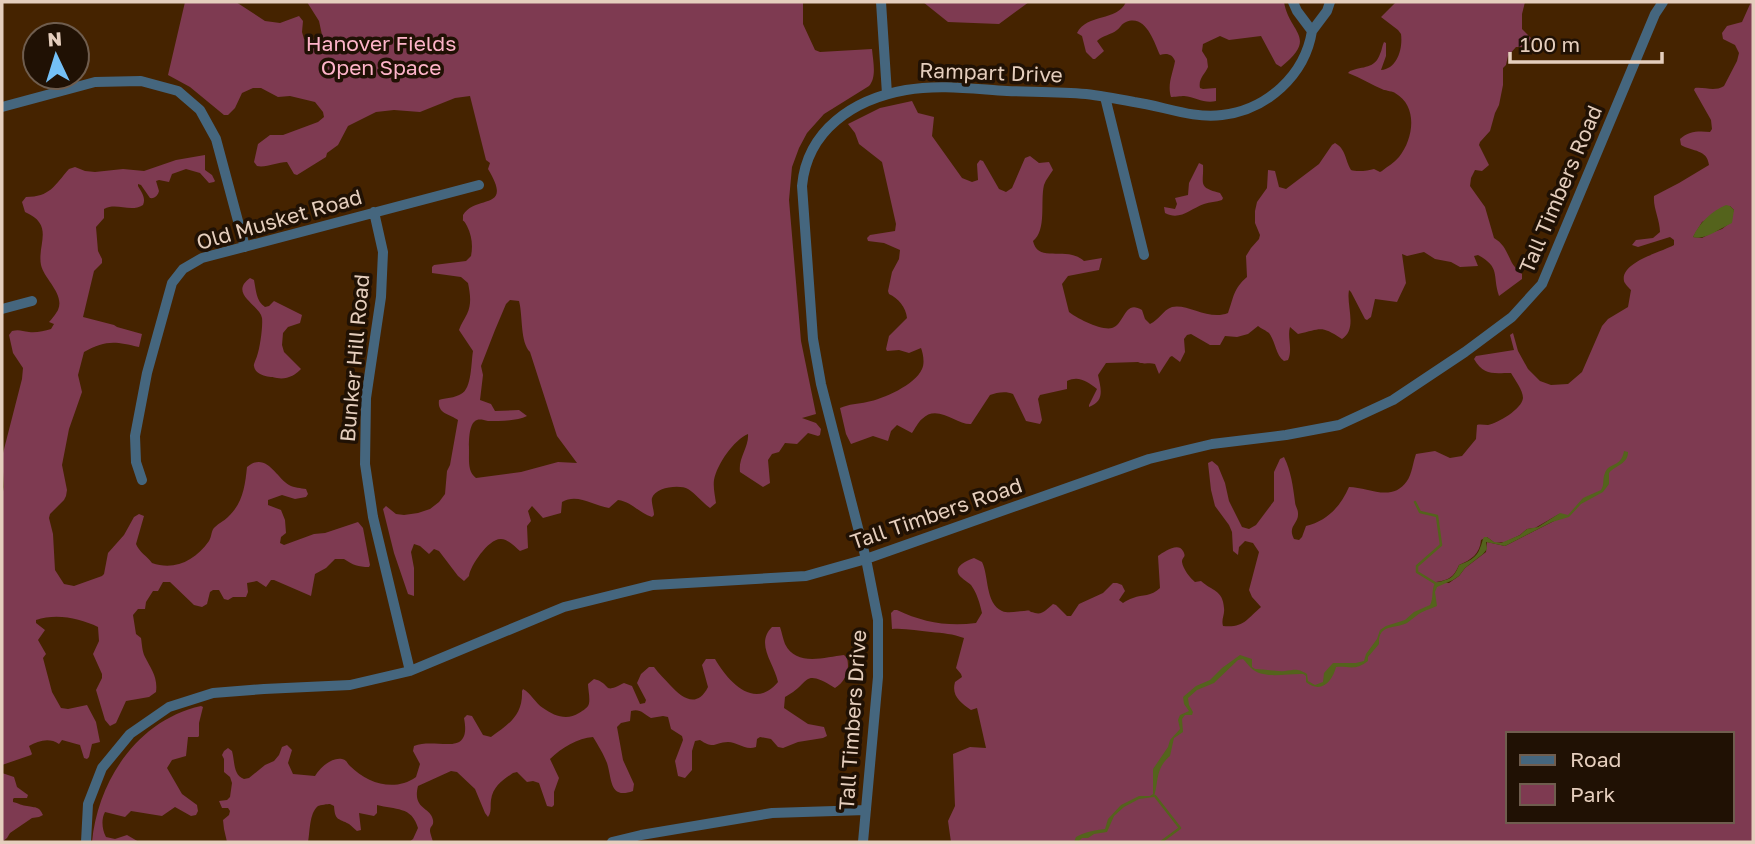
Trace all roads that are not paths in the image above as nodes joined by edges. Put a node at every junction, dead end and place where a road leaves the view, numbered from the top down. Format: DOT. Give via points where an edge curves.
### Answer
graph roads {
  1 [pos="881,2"];
  2 [pos="1293,2"];
  3 [pos="1330,2"];
  4 [pos="1663,2"];
  5 [pos="1312,31"];
  6 [pos="887,94"];
  7 [pos="1105,97"];
  8 [pos="2,107"];
  9 [pos="479,185"];
  10 [pos="374,212"];
  11 [pos="245,247"];
  12 [pos="1144,255"];
  13 [pos="32,301"];
  14 [pos="2,309"];
  15 [pos="142,480"];
  16 [pos="866,559"];
  17 [pos="410,671"];
  18 [pos="866,810"];
  19 [pos="86,842"];
  20 [pos="612,842"];
  21 [pos="863,842"];
  1 -- 6 [label="street"];
  2 -- 5 [label="street"];
  3 -- 5 [label="street, Rampart Drive"];
  4 -- 16 [label="street, Tall Timbers Road" via="1542,284 1513,317 1465,352 1393,401 1339,425 1212,444 1149,459"];
  5 -- 7 [label="street, Rampart Drive" via="1309,48 1292,77 1264,101 1236,113 1196,115"];
  6 -- 7 [label="street, Rampart Drive" via="942,88"];
  6 -- 16 [label="street, Rampart Drive" via="847,111 827,128 806,164 802,186 813,339"];
  7 -- 12 [label="street"];
  8 -- 11 [label="street" via="95,82 141,81 178,91 200,110 216,139"];
  9 -- 10 [label="street, Old Musket Road"];
  10 -- 11 [label="street, Old Musket Road"];
  10 -- 17 [label="street, Bunker Hill Road" via="383,252 366,398 365,464"];
  11 -- 15 [label="street, Old Musket Road" via="202,258 183,269 172,283 146,373 135,436"];
  13 -- 14 [label="street"];
  16 -- 17 [label="street, Tall Timbers Road" via="806,576 653,585 564,607"];
  16 -- 18 [label="street, Tall Timbers Drive" via="878,620 878,677"];
  17 -- 19 [label="street, Tall Timbers Road" via="350,685 213,693 169,708 130,734 102,768 88,804"];
  18 -- 20 [label="street" via="772,813"];
  18 -- 21 [label="street, Tall Timbers Drive"];
}
